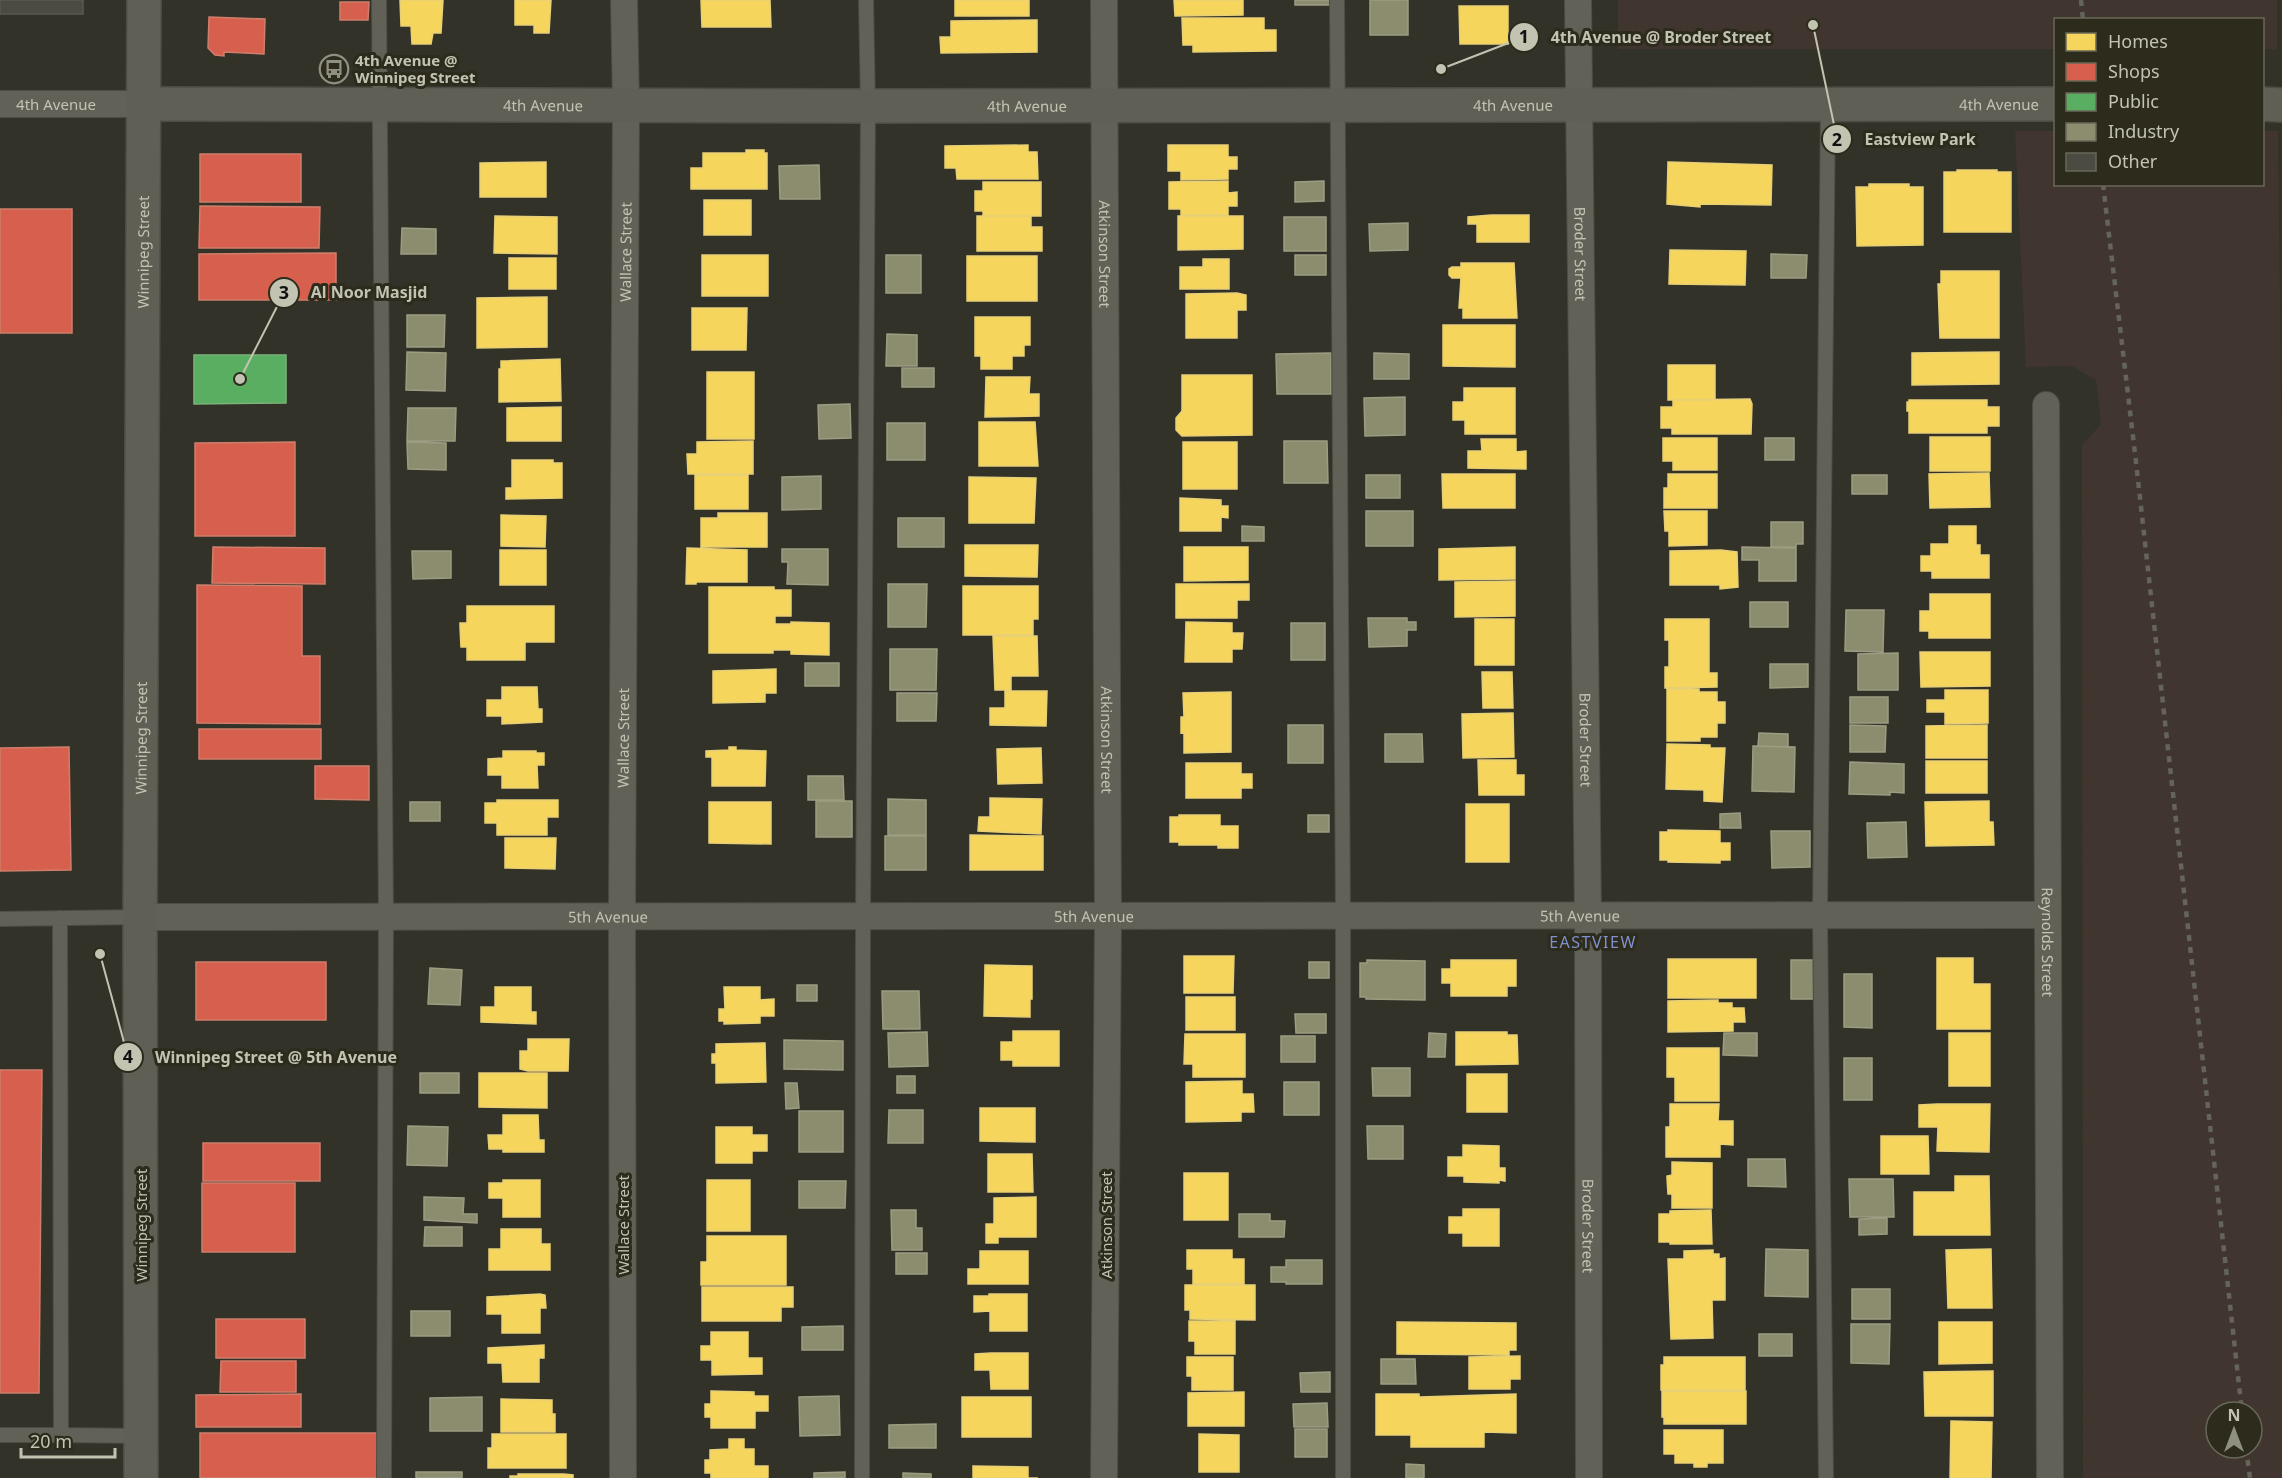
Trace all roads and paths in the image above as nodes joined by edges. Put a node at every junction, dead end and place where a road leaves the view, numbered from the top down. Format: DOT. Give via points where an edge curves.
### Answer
graph roads {
  1 [pos="144,0"];
  2 [pos="379,0"];
  3 [pos="624,0"];
  4 [pos="866,0"];
  5 [pos="1104,0"];
  6 [pos="1337,0"];
  7 [pos="1578,0"];
  8 [pos="0,104"];
  9 [pos="145,104"];
  10 [pos="2054,104"];
  11 [pos="2264,104"];
  12 [pos="381,105"];
  13 [pos="626,105"];
  14 [pos="1578,105"];
  15 [pos="1828,105"];
  16 [pos="2282,105"];
  17 [pos="868,106"];
  18 [pos="1104,106"];
  19 [pos="1337,106"];
  20 [pos="2046,405"];
  21 [pos="622,915"];
  22 [pos="2047,915"];
  23 [pos="1343,916"];
  24 [pos="1820,916"];
  25 [pos="140,917"];
  26 [pos="863,917"];
  27 [pos="1108,917"];
  28 [pos="1588,917"];
  29 [pos="60,918"];
  30 [pos="386,918"];
  31 [pos="0,919"];
  32 [pos="0,1435"];
  33 [pos="61,1435"];
  34 [pos="141,1436"];
  35 [pos="141,1478"];
  36 [pos="384,1478"];
  37 [pos="623,1478"];
  38 [pos="862,1478"];
  39 [pos="1104,1478"];
  40 [pos="1342,1478"];
  41 [pos="1589,1478"];
  42 [pos="1826,1478"];
  43 [pos="2050,1478"];
  1 -- 9 [label="street, Winnipeg Street"];
  2 -- 12 [label="lane"];
  3 -- 13 [label="street, Wallace Street"];
  4 -- 17 [label="lane"];
  5 -- 18 [label="street, Atkinson Street"];
  6 -- 19 [label="lane"];
  7 -- 14 [label="street, Broder Street"];
  8 -- 9 [label="street, 4th Avenue"];
  9 -- 12 [label="street, 4th Avenue"];
  9 -- 25 [label="street, Winnipeg Street"];
  10 -- 15 [label="street, 4th Avenue"];
  11 -- 16 [label="street"];
  12 -- 13 [label="street, 4th Avenue"];
  12 -- 30 [label="lane"];
  13 -- 17 [label="street, 4th Avenue"];
  13 -- 21 [label="street, Wallace Street"];
  14 -- 15 [label="street, 4th Avenue"];
  14 -- 19 [label="street, 4th Avenue"];
  14 -- 28 [label="street, Broder Street"];
  15 -- 24 [label="lane"];
  17 -- 18 [label="street, 4th Avenue"];
  17 -- 26 [label="lane"];
  18 -- 19 [label="street, 4th Avenue"];
  18 -- 27 [label="street, Atkinson Street"];
  19 -- 23 [label="lane"];
  20 -- 22 [label="street, Reynolds Street"];
  21 -- 26 [label="street, 5th Avenue"];
  21 -- 30 [label="street, 5th Avenue"];
  21 -- 37 [label="street, Wallace Street"];
  22 -- 24 [label="street, 5th Avenue"];
  22 -- 43 [label="street, Reynolds Street"];
  23 -- 27 [label="street, 5th Avenue"];
  23 -- 28 [label="street, 5th Avenue"];
  23 -- 40 [label="lane"];
  24 -- 28 [label="street, 5th Avenue"];
  24 -- 42 [label="lane"];
  25 -- 29 [label="lane"];
  25 -- 30 [label="street, 5th Avenue"];
  25 -- 34 [label="street, Winnipeg Street"];
  26 -- 27 [label="street, 5th Avenue"];
  26 -- 38 [label="lane"];
  27 -- 39 [label="street, Atkinson Street"];
  28 -- 41 [label="street, Broder Street"];
  29 -- 31 [label="lane"];
  29 -- 33 [label="lane"];
  30 -- 36 [label="lane"];
  32 -- 33 [label="lane"];
  33 -- 34 [label="lane"];
  34 -- 35 [label="street, Winnipeg Street"];
}
